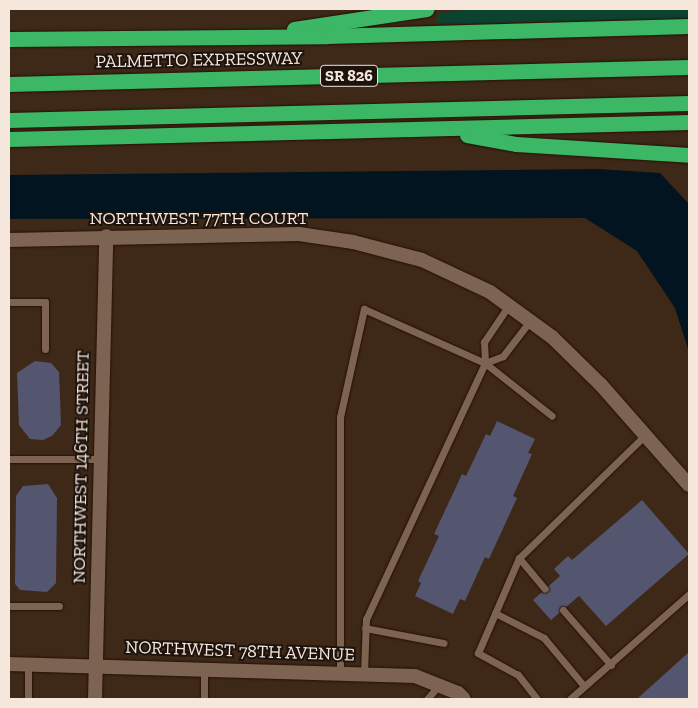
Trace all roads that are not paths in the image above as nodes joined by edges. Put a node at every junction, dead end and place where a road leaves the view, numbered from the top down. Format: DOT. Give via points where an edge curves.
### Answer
graph roads {
  1 [pos="426,9"];
  2 [pos="689,26"];
  3 [pos="228,36"];
  4 [pos="9,39"];
  5 [pos="689,67"];
  6 [pos="9,84"];
  7 [pos="689,103"];
  8 [pos="9,120"];
  9 [pos="689,122"];
  10 [pos="433,129"];
  11 [pos="9,139"];
  12 [pos="689,155"];
  13 [pos="106,236"];
  14 [pos="9,240"];
  15 [pos="9,302"];
  16 [pos="509,305"];
  17 [pos="530,321"];
  18 [pos="45,349"];
  19 [pos="486,363"];
  20 [pos="552,416"];
  21 [pos="645,435"];
  22 [pos="9,459"];
  23 [pos="100,459"];
  24 [pos="689,485"];
  25 [pos="519,558"];
  26 [pos="545,589"];
  27 [pos="689,594"];
  28 [pos="9,606"];
  29 [pos="59,606"];
  30 [pos="563,610"];
  31 [pos="495,613"];
  32 [pos="365,628"];
  33 [pos="444,644"];
  34 [pos="9,664"];
  35 [pos="28,664"];
  36 [pos="611,665"];
  37 [pos="95,666"];
  38 [pos="204,668"];
  39 [pos="340,672"];
  40 [pos="364,673"];
  41 [pos="439,685"];
  42 [pos="584,686"];
  43 [pos="28,699"];
  44 [pos="95,699"];
  45 [pos="204,699"];
  46 [pos="427,699"];
  47 [pos="464,699"];
  48 [pos="537,699"];
  49 [pos="570,699"];
  1 -- 3 [label="highway"];
  2 -- 3 [label="highway"];
  3 -- 4 [label="highway"];
  5 -- 6 [label="highway, PALMETTO EXPRESSWAY / SR 826"];
  7 -- 8 [label="highway"];
  9 -- 10 [label="highway"];
  10 -- 11 [label="highway"];
  10 -- 12 [label="highway" via="516,144"];
  13 -- 14 [label="street, NORTHWEST 77TH COURT"];
  13 -- 16 [label="street, NORTHWEST 77TH COURT" via="299,234 353,242 422,260 490,292"];
  13 -- 23 [label="street, NORTHWEST 146TH STREET"];
  15 -- 18 [label="lane" via="45,302"];
  16 -- 17 [label="street, NORTHWEST 77TH COURT"];
  16 -- 19 [label="lane" via="484,342"];
  17 -- 19 [label="lane" via="503,356"];
  17 -- 21 [label="street, NORTHWEST 77TH COURT" via="552,337"];
  19 -- 20 [label="lane"];
  19 -- 32 [label="lane" via="369,611"];
  19 -- 39 [label="lane" via="364,309 340,417"];
  21 -- 24 [label="street, NORTHWEST 77TH COURT"];
  21 -- 25 [label="lane"];
  22 -- 23 [label="lane"];
  23 -- 37 [label="street, NORTHWEST 146TH STREET"];
  25 -- 26 [label="lane"];
  25 -- 31 [label="lane"];
  27 -- 36 [label="lane"];
  28 -- 29 [label="lane"];
  30 -- 36 [label="lane"];
  31 -- 42 [label="lane" via="544,638"];
  31 -- 48 [label="lane" via="478,653 518,675"];
  32 -- 33 [label="lane"];
  32 -- 40 [label="lane"];
  34 -- 35 [label="street, NORTHWEST 78TH AVENUE"];
  35 -- 37 [label="street, NORTHWEST 78TH AVENUE"];
  35 -- 43 [label="lane"];
  36 -- 42 [label="lane"];
  37 -- 38 [label="street, NORTHWEST 78TH AVENUE"];
  37 -- 44 [label="street, NORTHWEST 146TH STREET"];
  38 -- 39 [label="street, NORTHWEST 78TH AVENUE"];
  38 -- 45 [label="lane"];
  39 -- 40 [label="street, NORTHWEST 78TH AVENUE"];
  40 -- 41 [label="street, NORTHWEST 78TH AVENUE" via="415,676"];
  41 -- 46 [label="lane"];
  41 -- 47 [label="street, NORTHWEST 78TH AVENUE"];
  42 -- 49 [label="lane"];
}
